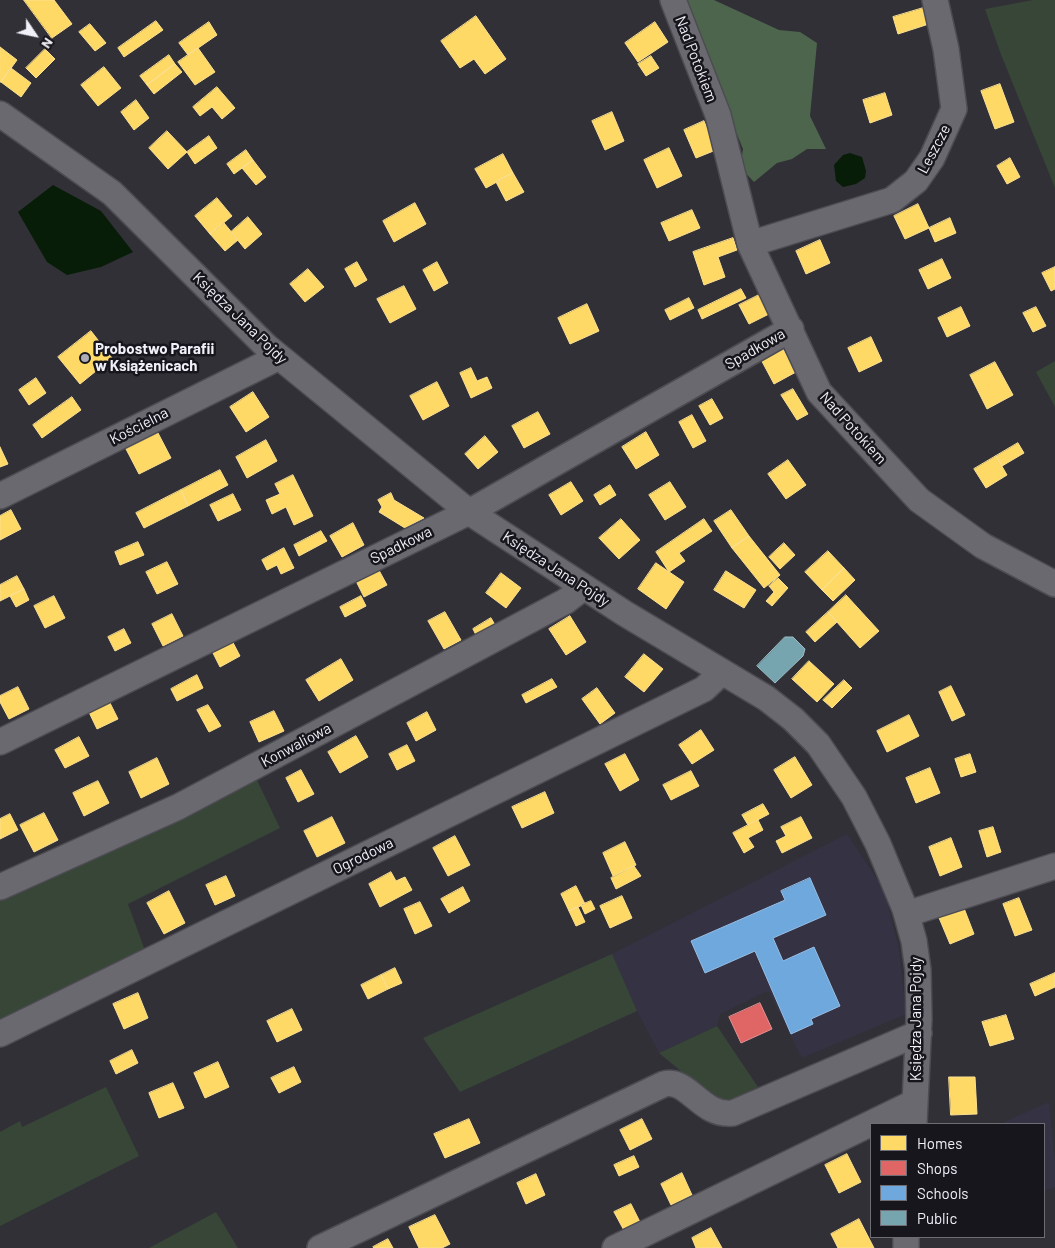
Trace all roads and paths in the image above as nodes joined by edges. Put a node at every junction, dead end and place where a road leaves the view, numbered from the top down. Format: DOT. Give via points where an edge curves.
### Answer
graph roads {
  1 [pos="673,0"];
  2 [pos="935,0"];
  3 [pos="0,114"];
  4 [pos="750,244"];
  5 [pos="791,329"];
  6 [pos="279,357"];
  7 [pos="0,496"];
  8 [pos="469,512"];
  9 [pos="1055,584"];
  10 [pos="584,587"];
  11 [pos="722,672"];
  12 [pos="0,742"];
  13 [pos="1055,866"];
  14 [pos="0,887"];
  15 [pos="907,914"];
  16 [pos="0,1034"];
  17 [pos="919,1034"];
  18 [pos="914,1113"];
  19 [pos="892,1123"];
  20 [pos="870,1133"];
  21 [pos="320,1248"];
  22 [pos="615,1248"];
  1 -- 4 [label="street, Nad Potokiem" via="718,115"];
  2 -- 4 [label="street, Leszcze" via="954,109 932,158 916,181 892,200"];
  3 -- 6 [label="street, Księdza Jana Pojdy" via="112,193"];
  4 -- 5 [label="street, Nad Potokiem"];
  5 -- 8 [label="street, Spadkowa"];
  5 -- 9 [label="street, Nad Potokiem" via="819,392 919,500 983,546"];
  6 -- 7 [label="street, Kościelna"];
  6 -- 8 [label="street, Księdza Jana Pojdy"];
  8 -- 10 [label="street, Księdza Jana Pojdy"];
  8 -- 12 [label="street, Spadkowa"];
  10 -- 11 [label="street, Księdza Jana Pojdy"];
  10 -- 14 [label="street, Konwaliowa" via="566,601 178,807"];
  11 -- 15 [label="street, Księdza Jana Pojdy" via="780,708 822,750 867,820"];
  11 -- 16 [label="street, Ogrodowa" via="704,689"];
  13 -- 15 [label="street"];
  15 -- 17 [label="street, Księdza Jana Pojdy" via="918,970"];
  17 -- 18 [label="street, Księdza Jana Pojdy"];
  17 -- 21 [label="street" via="733,1114 722,1114 705,1106 678,1084 664,1084"];
  18 -- 19 [label="street"];
  20 -- 22 [label="street"];
}
